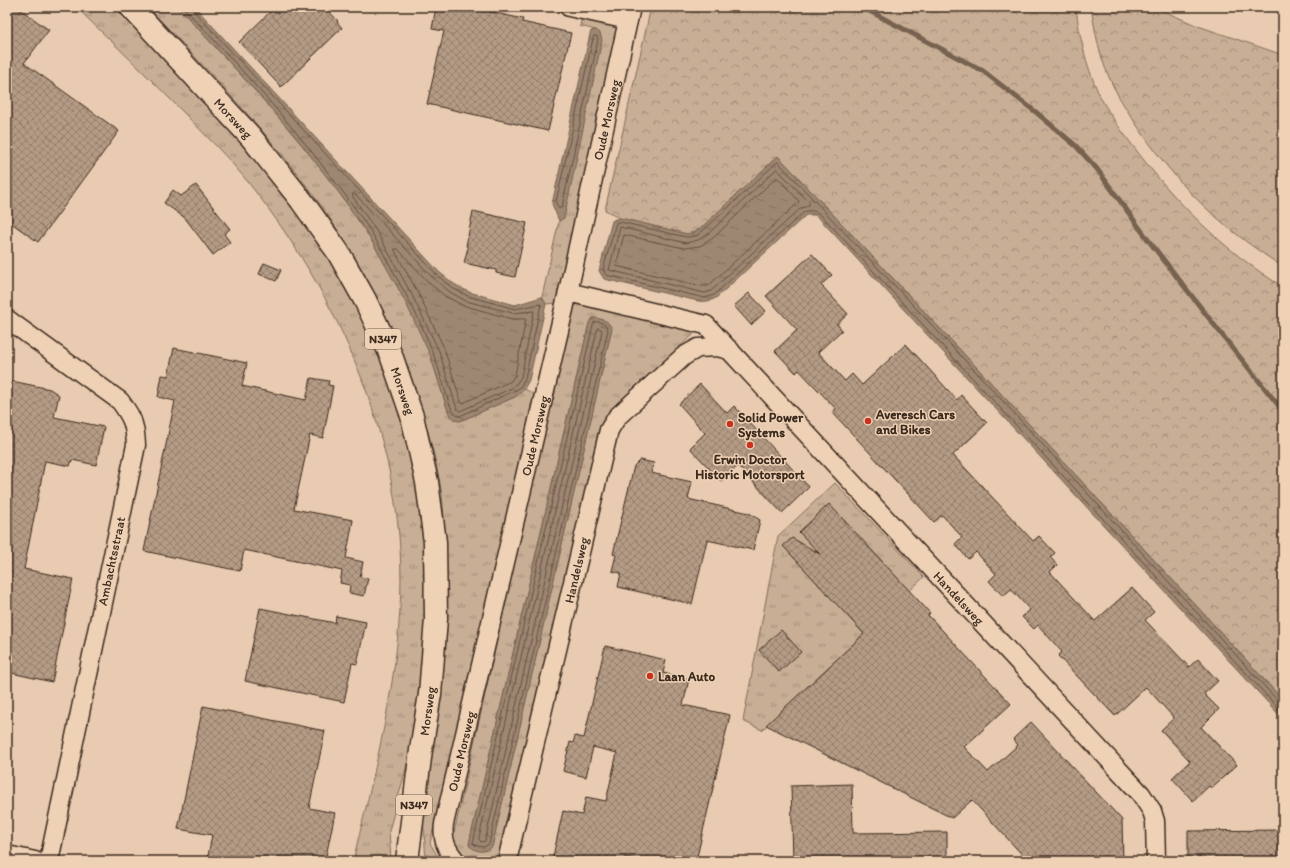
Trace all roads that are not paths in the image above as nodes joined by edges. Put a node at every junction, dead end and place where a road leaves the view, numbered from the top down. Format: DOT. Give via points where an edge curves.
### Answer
graph roads {
  1 [pos="131,7"];
  2 [pos="569,7"];
  3 [pos="630,14"];
  4 [pos="568,292"];
  5 [pos="7,319"];
  6 [pos="730,350"];
  7 [pos="7,855"];
  8 [pos="35,861"];
  9 [pos="49,861"];
  10 [pos="408,861"];
  11 [pos="456,861"];
  12 [pos="507,861"];
  13 [pos="1156,861"];
  1 -- 10 [label="main road, Morsweg / N347" via="251,137 338,252 365,300 391,355 412,416 428,482 434,535 436,619 430,694"];
  2 -- 3 [label="street"];
  3 -- 4 [label="street, Oude Morsweg"];
  4 -- 6 [label="street, Handelsweg" via="706,325"];
  4 -- 11 [label="street, Oude Morsweg" via="444,824 444,842"];
  5 -- 9 [label="street, Ambachtsstraat" via="120,401 130,414 135,431 136,445"];
  6 -- 12 [label="street, Handelsweg" via="717,347 698,348 684,356 618,416 609,430"];
  6 -- 13 [label="street, Handelsweg" via="1141,794 1155,821"];
  7 -- 8 [label="street"];
}
